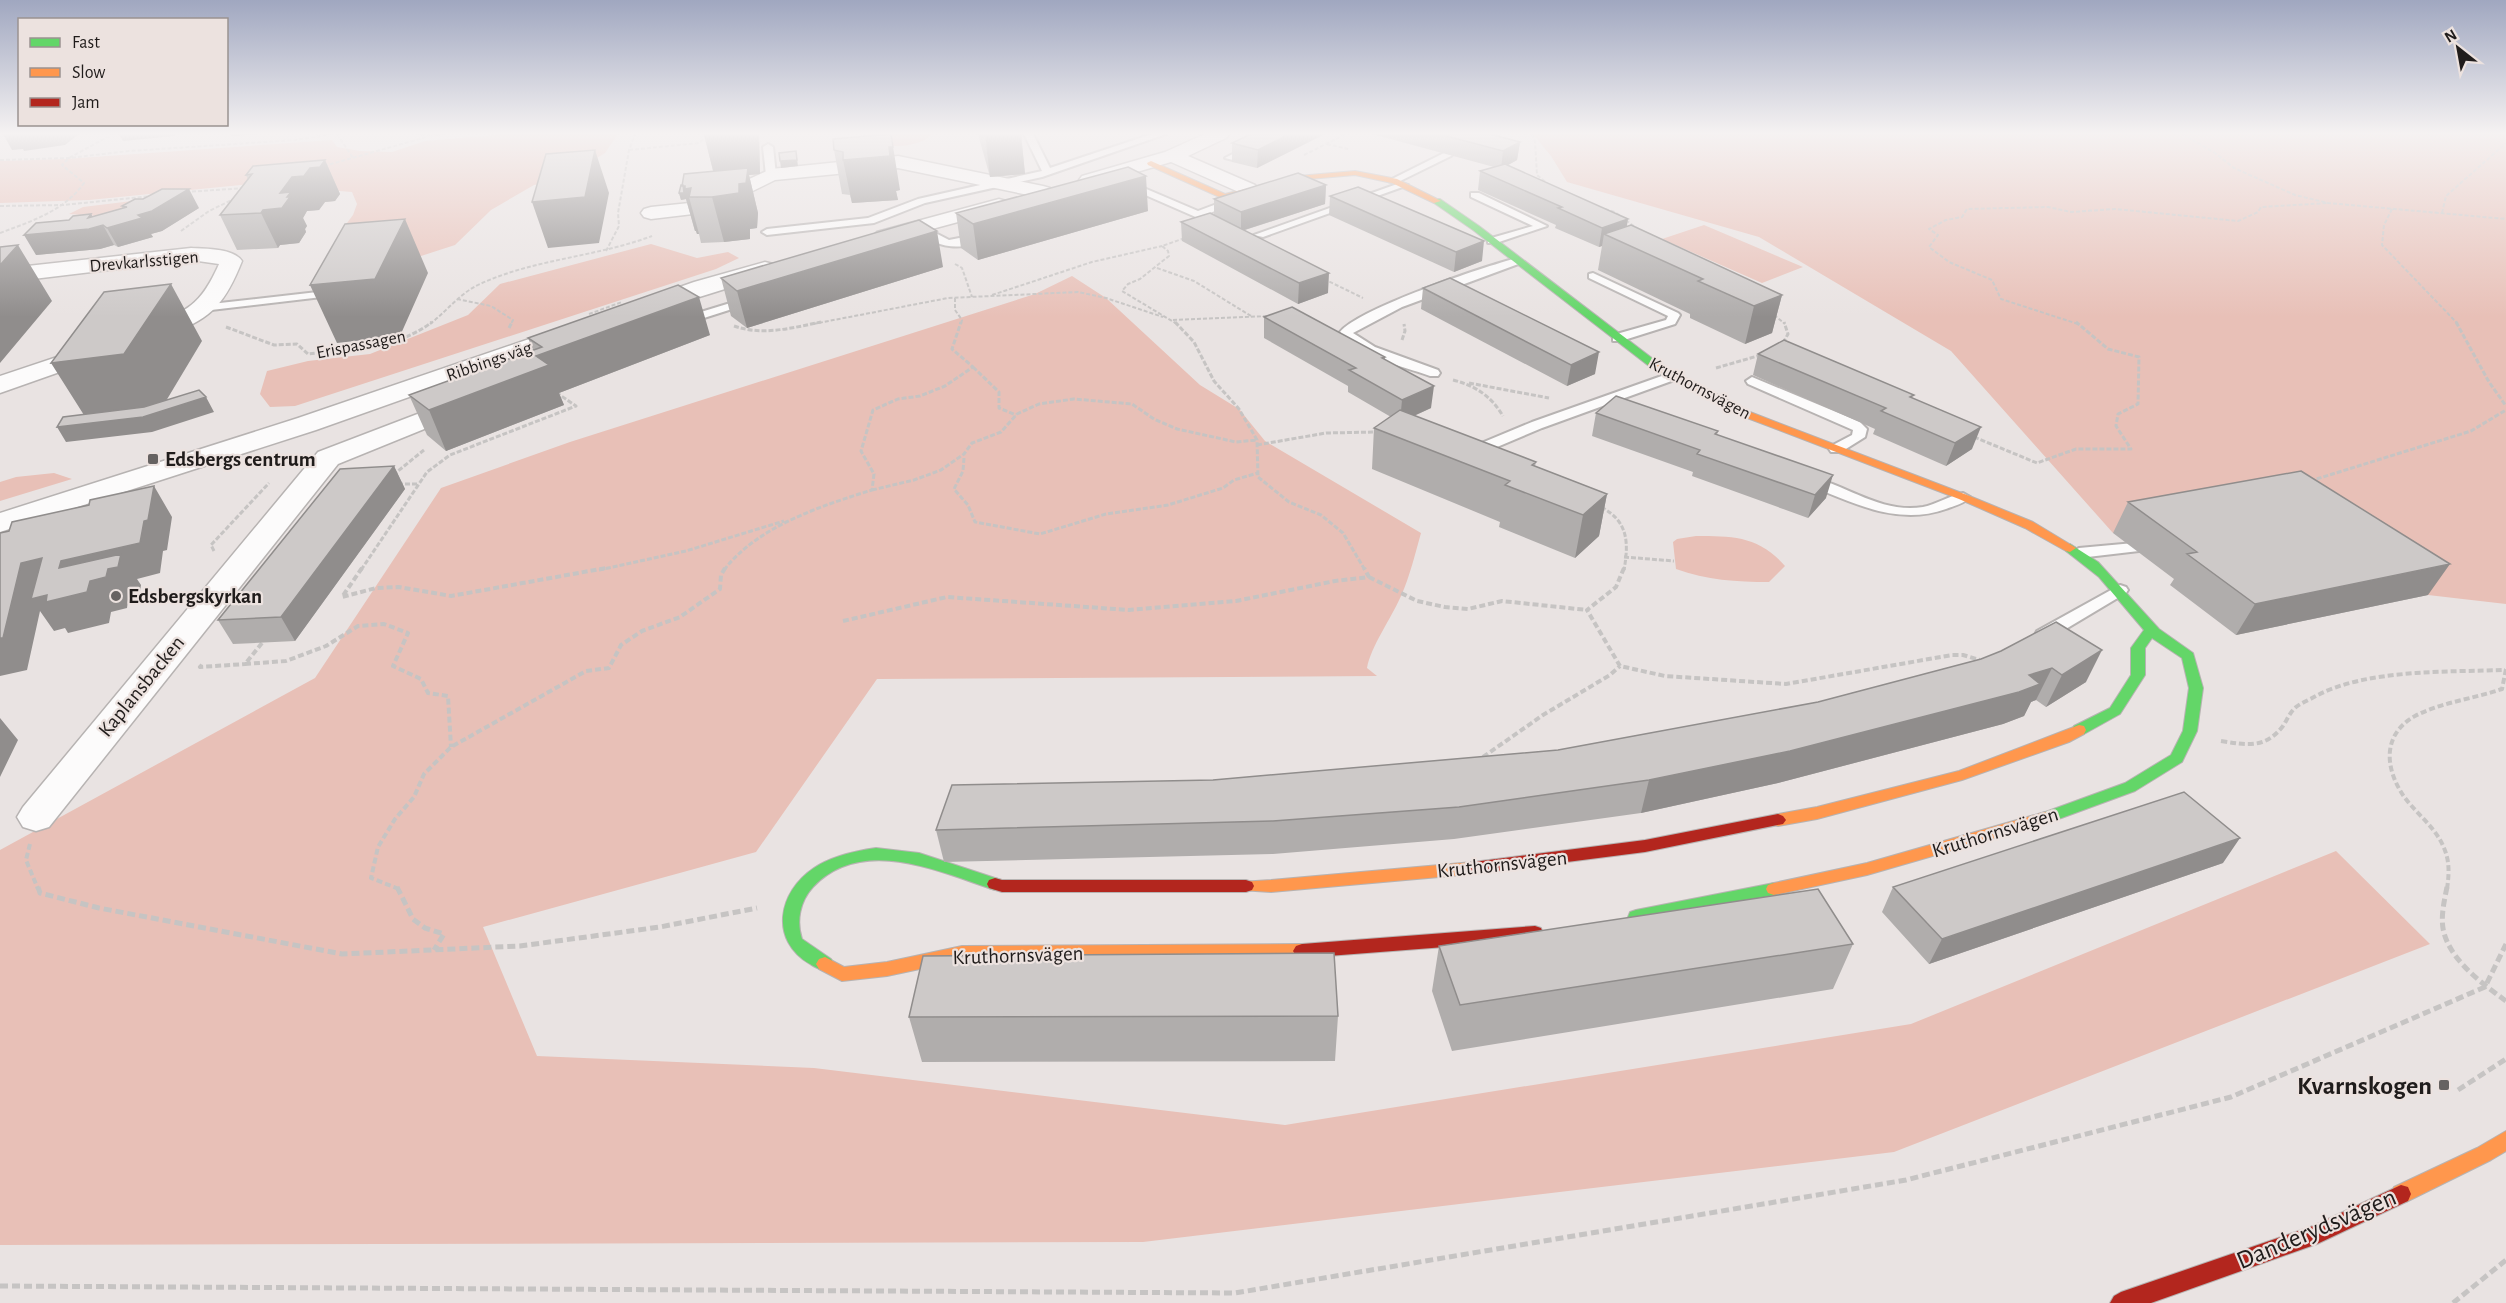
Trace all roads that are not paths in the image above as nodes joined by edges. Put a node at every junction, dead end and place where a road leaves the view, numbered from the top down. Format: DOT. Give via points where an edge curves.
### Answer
graph roads {
  1 [pos="730,195"];
  2 [pos="951,195"];
  3 [pos="1027,195"];
  4 [pos="1130,195"];
  5 [pos="1153,195"];
  6 [pos="1240,195"];
  7 [pos="1370,195"];
  8 [pos="1423,195"];
  9 [pos="1475,195"];
  10 [pos="1122,197"];
  11 [pos="1357,200"];
  12 [pos="1377,209"];
  13 [pos="651,213"];
  14 [pos="767,232"];
  15 [pos="987,235"];
  16 [pos="1259,235"];
  17 [pos="913,236"];
  18 [pos="1492,241"];
  19 [pos="855,244"];
  20 [pos="1517,261"];
  21 [pos="790,262"];
  22 [pos="0,276"];
  23 [pos="1593,276"];
  24 [pos="336,292"];
  25 [pos="682,294"];
  26 [pos="759,298"];
  27 [pos="211,307"];
  28 [pos="628,312"];
  29 [pos="703,313"];
  30 [pos="596,324"];
  31 [pos="671,325"];
  32 [pos="1617,338"];
  33 [pos="466,369"];
  34 [pos="1434,373"];
  35 [pos="1675,377"];
  36 [pos="1752,381"];
  37 [pos="0,385"];
  38 [pos="1602,401"];
  39 [pos="1623,409"];
  40 [pos="1836,449"];
  41 [pos="1490,466"];
  42 [pos="1794,475"];
  43 [pos="1963,497"];
  44 [pos="0,522"];
  45 [pos="2134,548"];
  46 [pos="2079,553"];
  47 [pos="2120,590"];
  48 [pos="2151,630"];
  49 [pos="2033,641"];
  50 [pos="36,817"];
  51 [pos="1618,920"];
  52 [pos="1548,931"];
  53 [pos="2506,1140"];
  54 [pos="2121,1303"];
  1 -- 13 [label="street" via="703,208"];
  2 -- 14 [label="lane" via="870,221"];
  3 -- 17 [label="street"];
  4 -- 10 [label="lane"];
  5 -- 6 [label="lane" via="1198,214 1236,200"];
  7 -- 11 [label="lane"];
  8 -- 18 [label="street, Kruthornsvägen"];
  9 -- 18 [label="lane" via="1542,226"];
  11 -- 12 [label="lane"];
  11 -- 16 [label="lane"];
  15 -- 17 [label="lane" via="954,244"];
  17 -- 19 [label="street"];
  18 -- 20 [label="street, Kruthornsvägen"];
  20 -- 32 [label="street, Kruthornsvägen"];
  20 -- 34 [label="lane" via="1454,289 1387,310 1351,325 1346,332 1360,346"];
  21 -- 25 [label="street"];
  22 -- 37 [label="street, Drevkarlsstigen" via="191,254 231,261 223,281 204,308 122,343"];
  23 -- 32 [label="lane" via="1674,315 1671,322"];
  24 -- 27 [label="lane"];
  25 -- 28 [label="street"];
  25 -- 29 [label="lane"];
  26 -- 29 [label="lane"];
  29 -- 31 [label="lane"];
  30 -- 33 [label="street, Ribbings väg"];
  32 -- 35 [label="street, Kruthornsvägen"];
  33 -- 44 [label="street, Ribbings väg"];
  33 -- 50 [label="street, Kaplansbacken" via="480,398 328,458"];
  35 -- 38 [label="lane"];
  35 -- 40 [label="street, Kruthornsvägen" via="1746,414"];
  36 -- 40 [label="lane" via="1860,429 1858,437"];
  38 -- 39 [label="lane"];
  38 -- 41 [label="lane" via="1485,447 1478,457"];
  40 -- 43 [label="street, Kruthornsvägen"];
  42 -- 43 [label="lane" via="1876,506 1907,512"];
  43 -- 46 [label="street, Kruthornsvägen" via="2029,525"];
  45 -- 46 [label="lane"];
  46 -- 47 [label="street, Kruthornsvägen"];
  47 -- 48 [label="street, Kruthornsvägen"];
  47 -- 49 [label="lane"];
  48 -- 51 [label="street, Kruthornsvägen" via="2188,656 2196,688 2190,731 2177,758 2130,787 2026,825 1867,869"];
  48 -- 52 [label="street, Kruthornsvägen" via="2138,648 2138,675 2115,711 2064,738 1962,775 1817,813 1645,846 1501,866 1271,886 1002,886 896,854 876,854 821,871 804,885 793,901 791,932 797,945 842,974 962,953 1277,954"];
  53 -- 54 [label="street, Danderydsvägen" via="2317,1234"];
}
